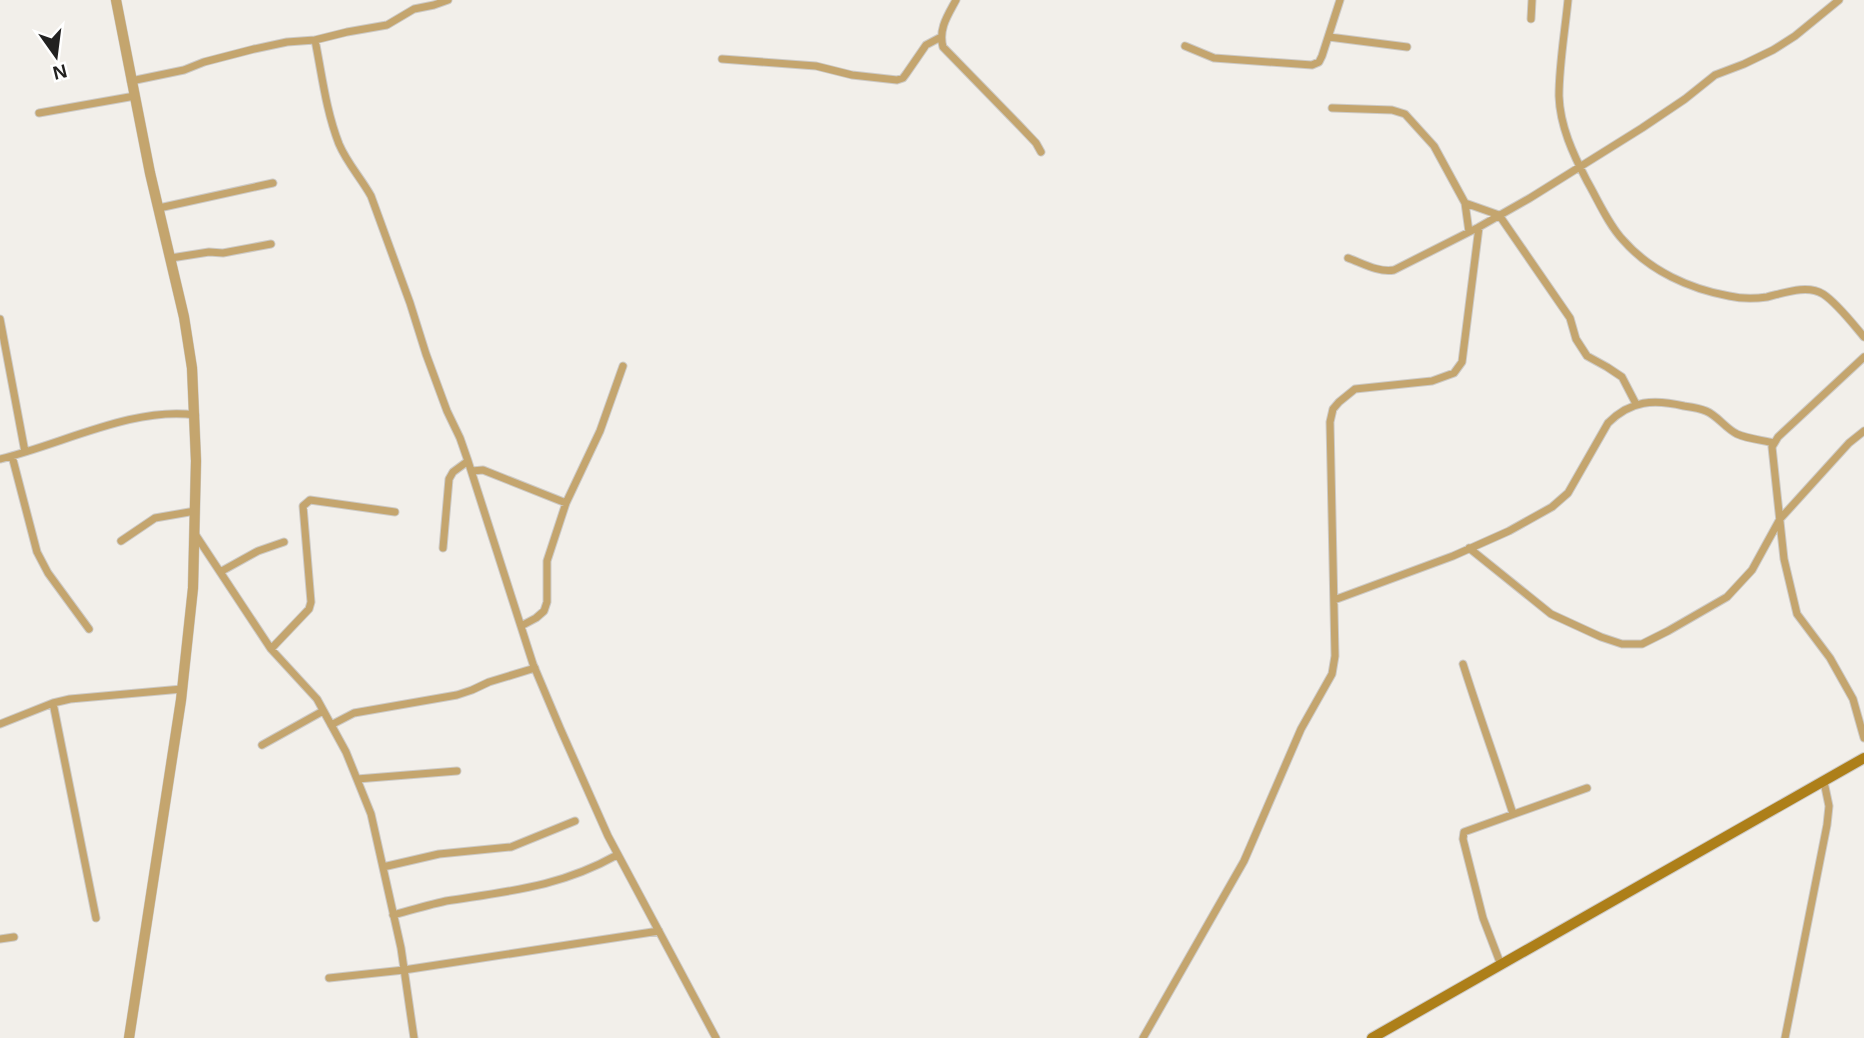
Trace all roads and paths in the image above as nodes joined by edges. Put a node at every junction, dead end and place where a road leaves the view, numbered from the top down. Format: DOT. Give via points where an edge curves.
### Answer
graph roads {
  1 [pos="116,0"];
  2 [pos="448,0"];
  3 [pos="956,0"];
  4 [pos="1340,0"];
  5 [pos="1532,0"];
  6 [pos="1568,0"];
  7 [pos="1839,0"];
  8 [pos="1531,19"];
  9 [pos="941,37"];
  10 [pos="1329,37"];
  11 [pos="315,40"];
  12 [pos="1185,46"];
  13 [pos="1407,47"];
  14 [pos="722,59"];
  15 [pos="131,80"];
  16 [pos="135,96"];
  17 [pos="1332,108"];
  18 [pos="39,113"];
  19 [pos="1041,152"];
  20 [pos="1579,166"];
  21 [pos="273,183"];
  22 [pos="1465,203"];
  23 [pos="159,208"];
  24 [pos="1499,215"];
  25 [pos="1479,227"];
  26 [pos="1469,232"];
  27 [pos="271,243"];
  28 [pos="171,258"];
  29 [pos="1348,258"];
  30 [pos="0,319"];
  31 [pos="1864,337"];
  32 [pos="1864,357"];
  33 [pos="623,366"];
  34 [pos="1636,404"];
  35 [pos="195,415"];
  36 [pos="1864,430"];
  37 [pos="1774,443"];
  38 [pos="25,452"];
  39 [pos="12,456"];
  40 [pos="0,458"];
  41 [pos="468,461"];
  42 [pos="472,471"];
  43 [pos="566,503"];
  44 [pos="195,512"];
  45 [pos="395,512"];
  46 [pos="1780,519"];
  47 [pos="194,533"];
  48 [pos="121,541"];
  49 [pos="284,542"];
  50 [pos="443,548"];
  51 [pos="1469,548"];
  52 [pos="220,572"];
  53 [pos="1334,600"];
  54 [pos="521,626"];
  55 [pos="89,629"];
  56 [pos="271,649"];
  57 [pos="1463,664"];
  58 [pos="535,668"];
  59 [pos="182,690"];
  60 [pos="53,703"];
  61 [pos="323,710"];
  62 [pos="0,724"];
  63 [pos="331,724"];
  64 [pos="1864,738"];
  65 [pos="262,744"];
  66 [pos="1864,758"];
  67 [pos="457,771"];
  68 [pos="357,779"];
  69 [pos="1824,782"];
  70 [pos="1587,788"];
  71 [pos="1513,814"];
  72 [pos="575,821"];
  73 [pos="617,855"];
  74 [pos="383,867"];
  75 [pos="393,915"];
  76 [pos="96,918"];
  77 [pos="659,931"];
  78 [pos="14,937"];
  79 [pos="0,939"];
  80 [pos="1501,965"];
  81 [pos="404,970"];
  82 [pos="329,978"];
  83 [pos="130,1038"];
  84 [pos="414,1038"];
  85 [pos="716,1038"];
  86 [pos="1143,1038"];
  87 [pos="1372,1038"];
  88 [pos="1785,1038"];
  1 -- 15 [label="street"];
  2 -- 11 [label="street" via="414,9 387,25"];
  3 -- 9 [label="street"];
  4 -- 10 [label="street"];
  5 -- 8 [label="street"];
  6 -- 20 [label="street" via="1559,96 1567,141"];
  7 -- 20 [label="street" via="1796,36 1715,75"];
  9 -- 14 [label="street" via="926,45 897,80 816,66"];
  9 -- 19 [label="street" via="943,47"];
  10 -- 12 [label="street" via="1319,62 1312,65 1214,58"];
  10 -- 13 [label="street"];
  11 -- 15 [label="street" via="265,47"];
  11 -- 41 [label="street" via="339,143 371,196"];
  15 -- 16 [label="street"];
  16 -- 18 [label="street"];
  16 -- 23 [label="street"];
  17 -- 22 [label="street" via="1392,110 1412,119 1434,146"];
  20 -- 24 [label="street"];
  20 -- 31 [label="street" via="1621,239 1672,278 1748,299 1817,291"];
  21 -- 23 [label="street"];
  22 -- 24 [label="street"];
  22 -- 26 [label="street"];
  23 -- 28 [label="street"];
  24 -- 25 [label="street"];
  24 -- 34 [label="street" via="1570,318 1587,356 1622,377"];
  25 -- 26 [label="street"];
  25 -- 53 [label="street" via="1462,362 1454,373 1432,381 1355,389 1333,409"];
  26 -- 29 [label="street" via="1394,270"];
  27 -- 28 [label="street"];
  28 -- 35 [label="street" via="192,368"];
  30 -- 38 [label="street"];
  32 -- 37 [label="street"];
  33 -- 43 [label="street" via="600,431"];
  34 -- 37 [label="street" via="1670,402 1706,411 1737,433"];
  34 -- 51 [label="street" via="1608,423 1560,500 1509,531"];
  35 -- 38 [label="street" via="150,415"];
  35 -- 44 [label="street"];
  36 -- 46 [label="street"];
  37 -- 46 [label="street"];
  38 -- 39 [label="street"];
  39 -- 40 [label="street"];
  39 -- 55 [label="street" via="37,552"];
  41 -- 42 [label="street"];
  41 -- 50 [label="street" via="449,479"];
  42 -- 43 [label="street" via="483,470"];
  42 -- 54 [label="street"];
  43 -- 54 [label="street" via="547,561 544,611"];
  44 -- 47 [label="street"];
  44 -- 48 [label="street" via="155,518"];
  45 -- 56 [label="street" via="306,502 311,602"];
  46 -- 51 [label="street" via="1752,570 1727,597 1642,644 1622,644 1551,614"];
  46 -- 64 [label="street" via="1797,614 1853,699"];
  47 -- 52 [label="street"];
  47 -- 59 [label="street"];
  49 -- 52 [label="street"];
  51 -- 53 [label="street"];
  52 -- 56 [label="street"];
  53 -- 86 [label="street" via="1332,674 1301,729 1244,861"];
  54 -- 58 [label="street"];
  56 -- 61 [label="street"];
  57 -- 71 [label="street"];
  58 -- 63 [label="street" via="457,695 354,713"];
  58 -- 73 [label="street"];
  59 -- 60 [label="street"];
  59 -- 83 [label="street"];
  60 -- 62 [label="street"];
  60 -- 76 [label="street"];
  61 -- 63 [label="street"];
  61 -- 65 [label="street"];
  63 -- 68 [label="street"];
  66 -- 69 [label="main road"];
  67 -- 68 [label="street"];
  68 -- 74 [label="street" via="371,814"];
  69 -- 80 [label="main road"];
  69 -- 88 [label="street" via="1827,825"];
  70 -- 71 [label="street"];
  71 -- 80 [label="street" via="1471,828 1463,839 1483,918"];
  72 -- 74 [label="street" via="511,847 439,854"];
  73 -- 75 [label="street" via="547,884"];
  73 -- 77 [label="street"];
  74 -- 75 [label="street"];
  75 -- 81 [label="street"];
  77 -- 81 [label="street"];
  77 -- 85 [label="street"];
  78 -- 79 [label="street"];
  80 -- 87 [label="main road"];
  81 -- 82 [label="street"];
  81 -- 84 [label="street"];
}
